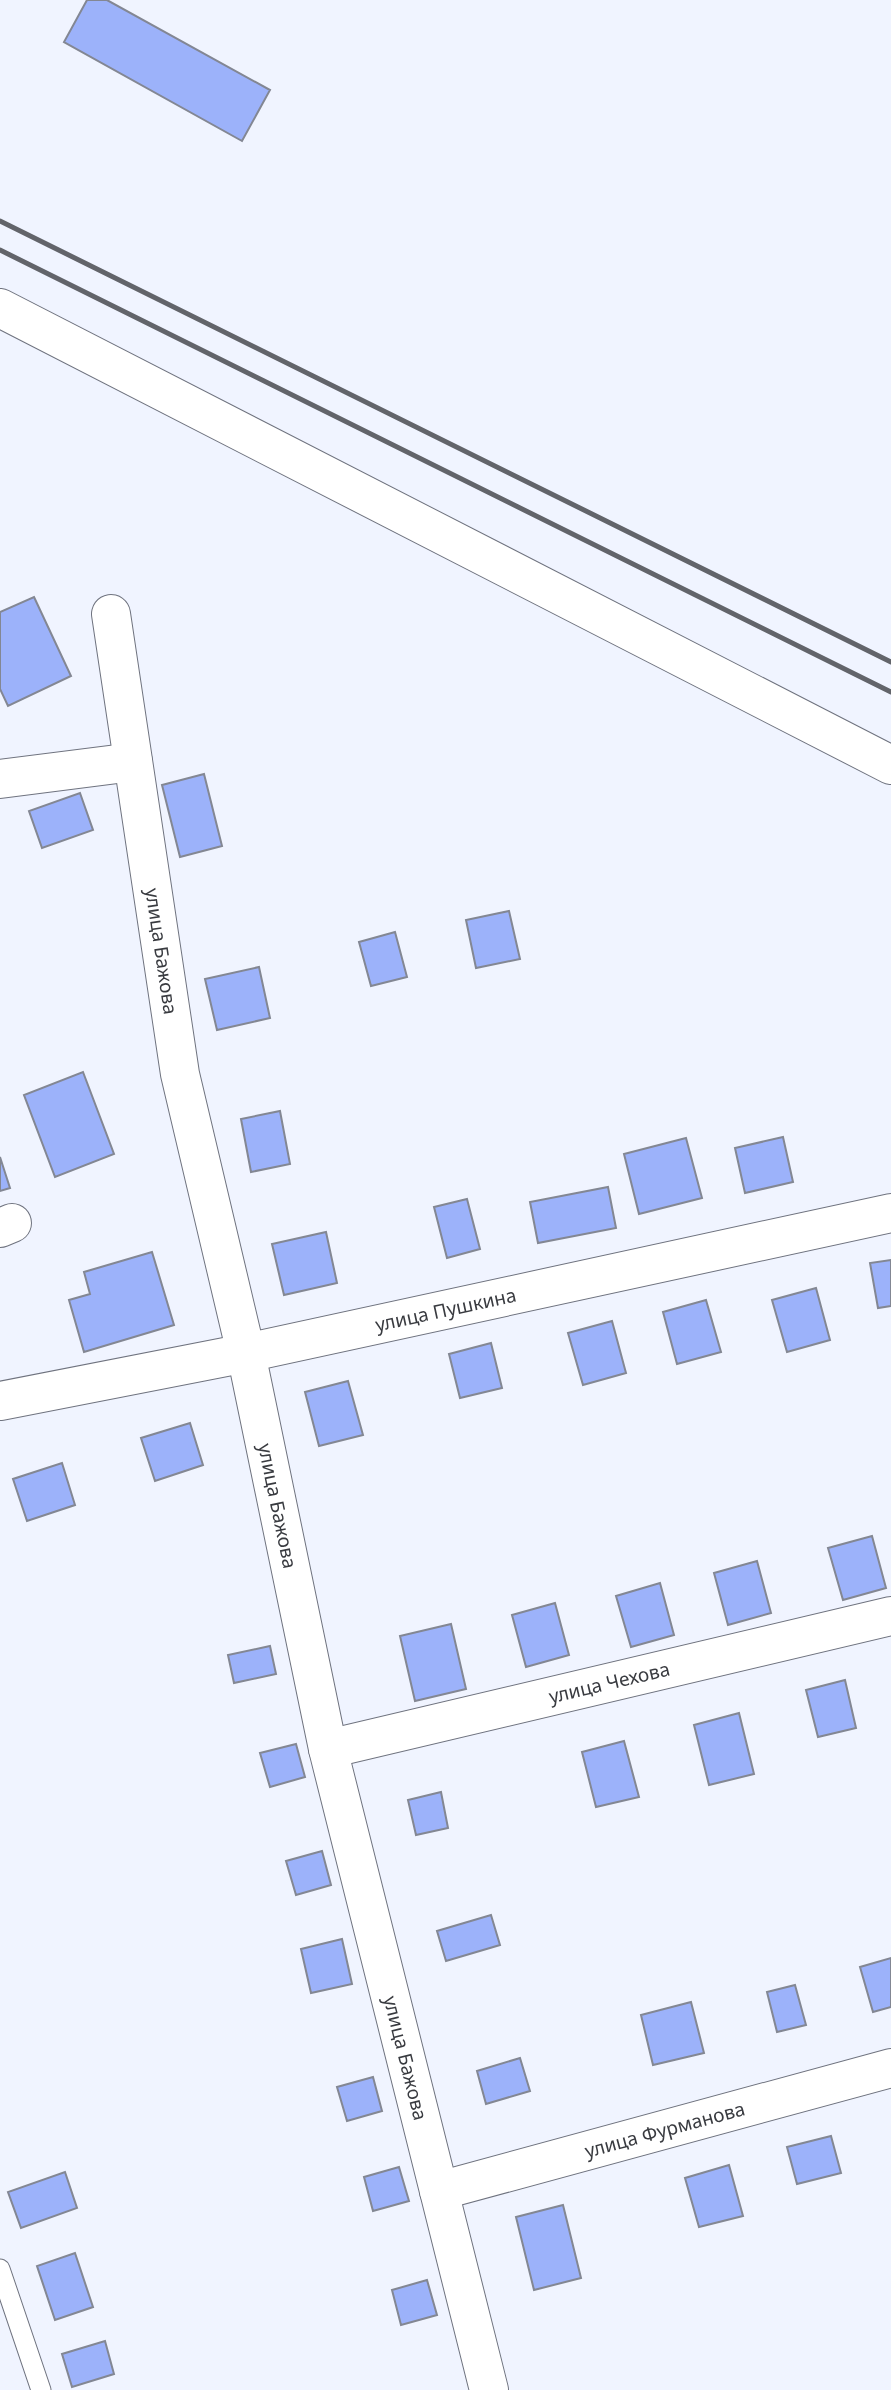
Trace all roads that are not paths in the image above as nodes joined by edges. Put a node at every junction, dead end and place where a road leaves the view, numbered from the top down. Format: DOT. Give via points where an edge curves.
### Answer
graph roads {
  1 [pos="0,308"];
  2 [pos="111,614"];
  3 [pos="133,762"];
  4 [pos="891,765"];
  5 [pos="0,779"];
  6 [pos="891,1213"];
  7 [pos="246,1353"];
  8 [pos="0,1401"];
  9 [pos="891,1616"];
  10 [pos="328,1749"];
  11 [pos="891,2068"];
  12 [pos="439,2191"];
  13 [pos="0,2269"];
  14 [pos="41,2390"];
  15 [pos="489,2390"];
  1 -- 4 [label="street"];
  2 -- 3 [label="street, улица Бажова"];
  3 -- 5 [label="street"];
  3 -- 7 [label="street, улица Бажова" via="180,1074"];
  6 -- 7 [label="street, улица Пушкина"];
  7 -- 8 [label="street, улица Пушкина"];
  7 -- 10 [label="street, улица Бажова"];
  9 -- 10 [label="street, улица Чехова"];
  10 -- 12 [label="street, улица Бажова"];
  11 -- 12 [label="street, улица Фурманова"];
  12 -- 15 [label="street, улица Бажова"];
  13 -- 14 [label="lane"];
}
